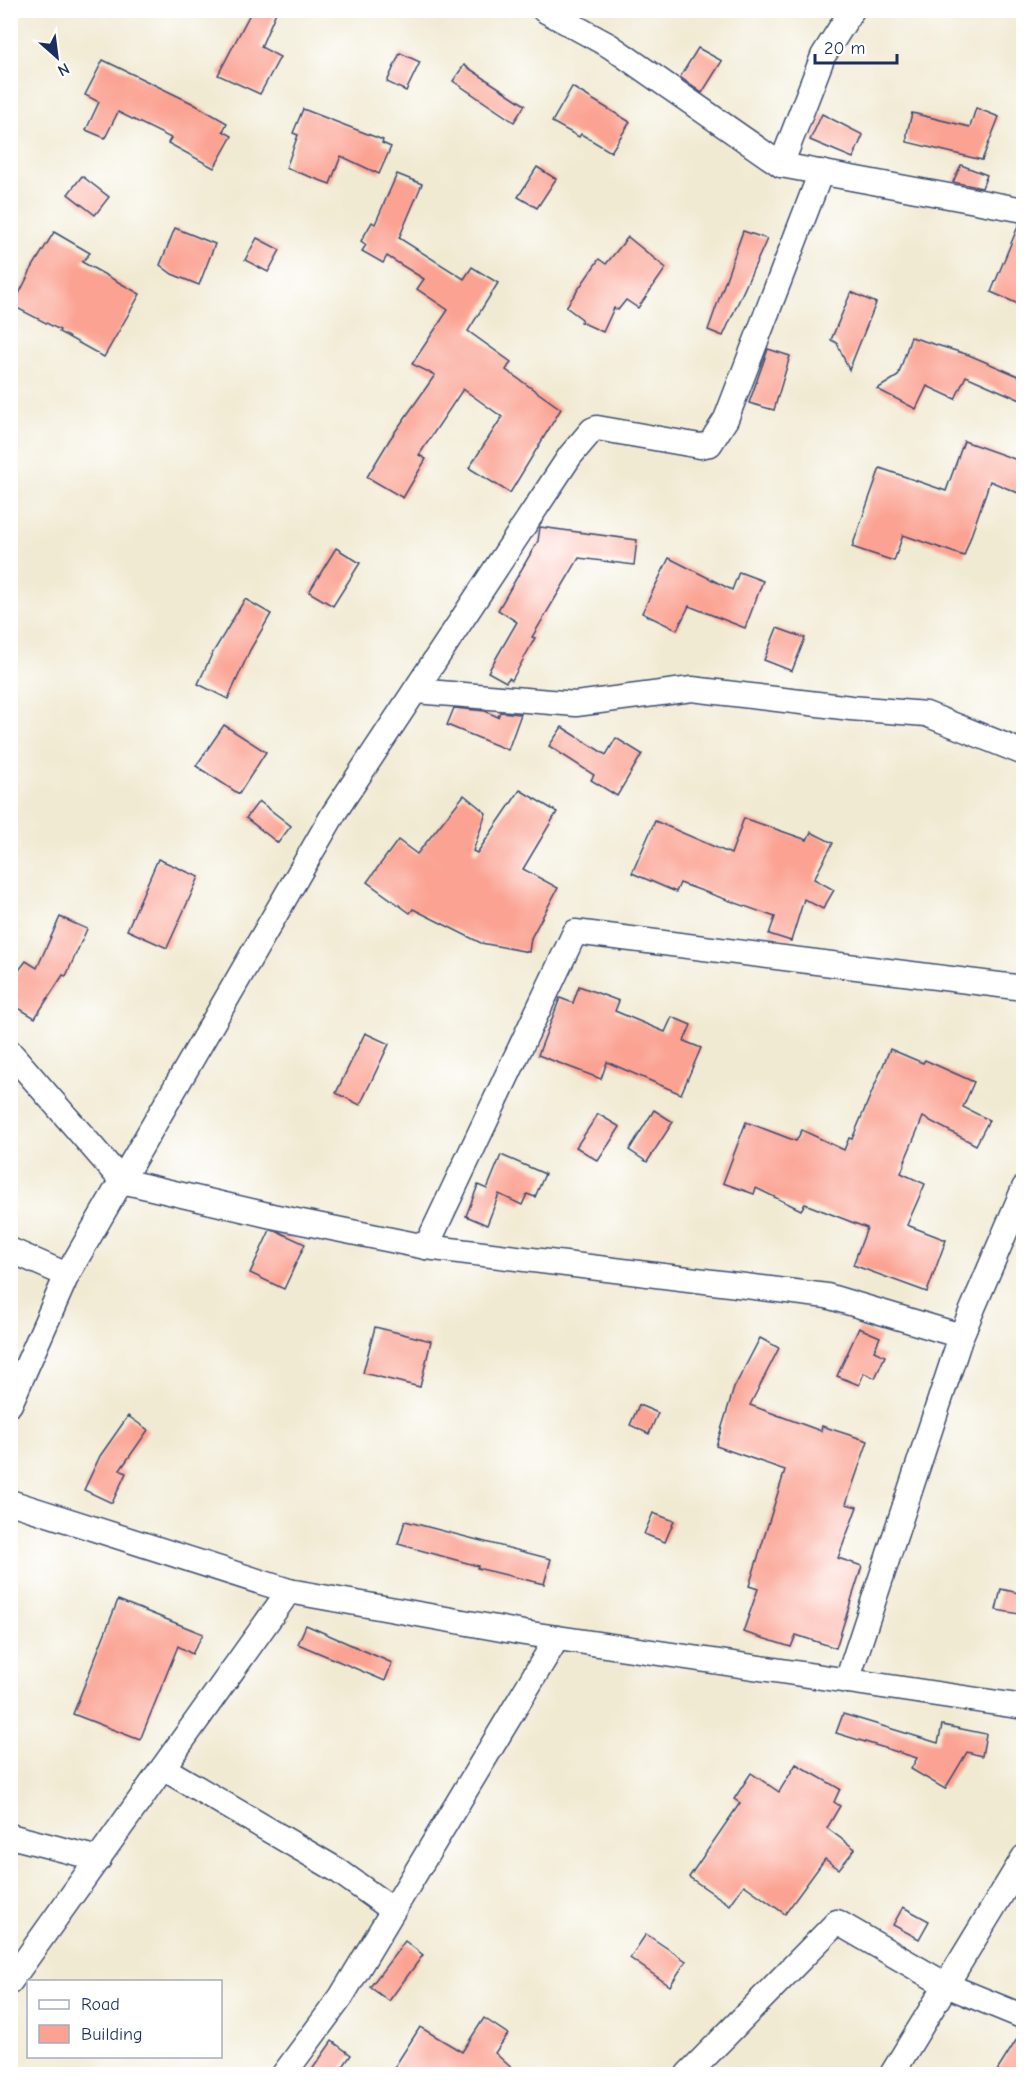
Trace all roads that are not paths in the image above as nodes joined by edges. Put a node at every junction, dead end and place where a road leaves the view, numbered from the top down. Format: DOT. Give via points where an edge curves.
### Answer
graph roads {
  1 [pos="544,10"];
  2 [pos="852,10"];
  3 [pos="781,165"];
  4 [pos="821,172"];
  5 [pos="1023,210"];
  6 [pos="415,692"];
  7 [pos="1023,753"];
  8 [pos="1023,988"];
  9 [pos="10,1052"];
  10 [pos="122,1181"];
  11 [pos="1023,1188"];
  12 [pos="426,1247"];
  13 [pos="10,1250"];
  14 [pos="67,1275"];
  15 [pos="961,1336"];
  16 [pos="10,1404"];
  17 [pos="10,1502"];
  18 [pos="289,1591"];
  19 [pos="557,1638"];
  20 [pos="847,1681"];
  21 [pos="1023,1707"];
  22 [pos="163,1768"];
  23 [pos="10,1836"];
  24 [pos="1023,1857"];
  25 [pos="99,1859"];
  26 [pos="393,1910"];
  27 [pos="10,1982"];
  28 [pos="946,1984"];
  29 [pos="1023,2017"];
  30 [pos="284,2074"];
  31 [pos="688,2074"];
  32 [pos="892,2074"];
  1 -- 3 [label="street" via="610,46"];
  2 -- 3 [label="street" via="823,56"];
  3 -- 4 [label="street"];
  4 -- 5 [label="street"];
  4 -- 6 [label="street" via="726,419 710,444 700,446 592,430 570,456"];
  6 -- 7 [label="street" via="576,704 692,689 926,714"];
  6 -- 10 [label="street" via="334,813"];
  8 -- 12 [label="street" via="575,932"];
  9 -- 10 [label="street"];
  10 -- 12 [label="street"];
  10 -- 14 [label="street"];
  11 -- 15 [label="street"];
  12 -- 15 [label="street" via="827,1296"];
  13 -- 14 [label="street"];
  14 -- 16 [label="street"];
  15 -- 20 [label="street"];
  17 -- 18 [label="street"];
  18 -- 19 [label="street"];
  18 -- 22 [label="street"];
  19 -- 20 [label="street"];
  19 -- 26 [label="street"];
  20 -- 21 [label="street"];
  22 -- 25 [label="street"];
  22 -- 26 [label="street" via="337,1870"];
  23 -- 25 [label="street"];
  24 -- 28 [label="street"];
  25 -- 27 [label="street"];
  26 -- 30 [label="street" via="341,1997"];
  28 -- 29 [label="street"];
  28 -- 31 [label="street" via="837,1922"];
  28 -- 32 [label="street"];
}
